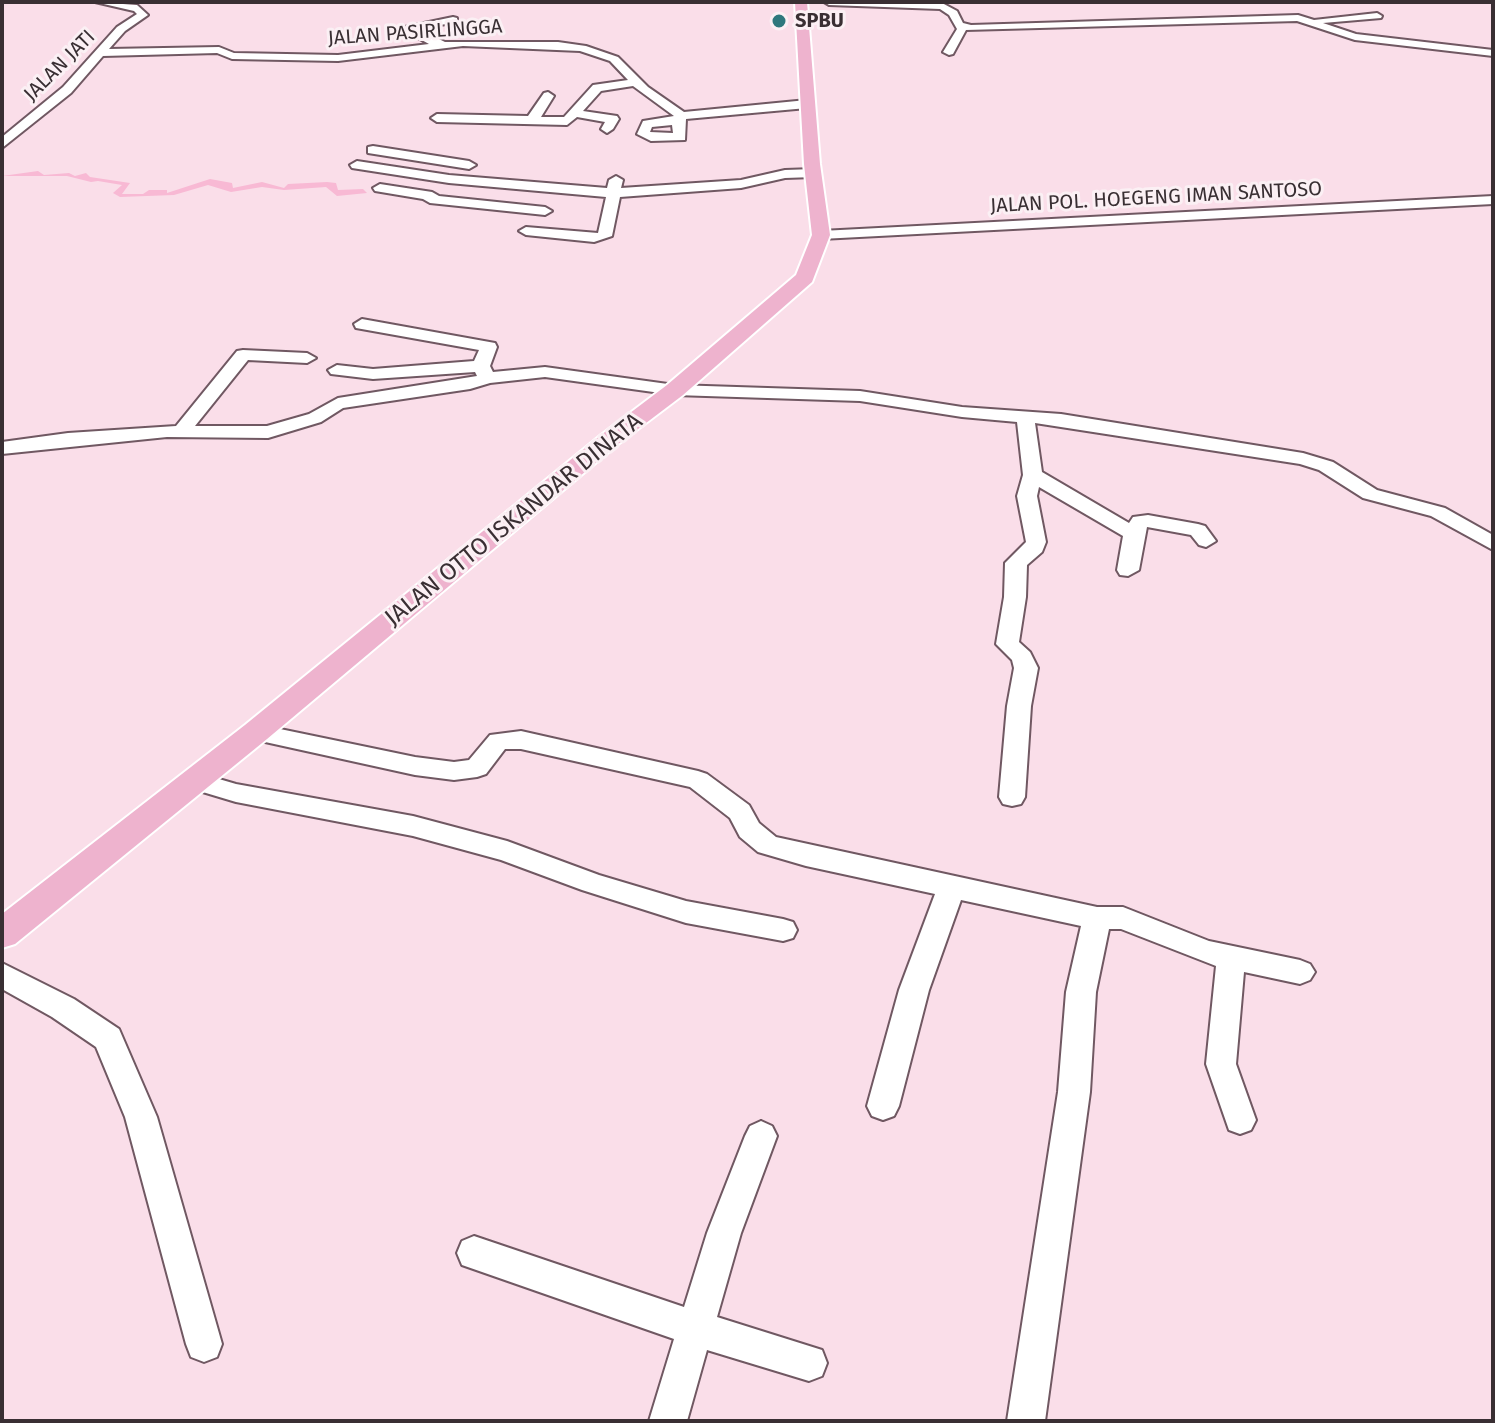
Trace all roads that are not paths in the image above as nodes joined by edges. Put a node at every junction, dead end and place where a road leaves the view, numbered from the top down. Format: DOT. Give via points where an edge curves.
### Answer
graph roads {
  1 [pos="100,2"];
  2 [pos="801,2"];
  3 [pos="829,2"];
  4 [pos="950,7"];
  5 [pos="1100,11"];
  6 [pos="966,13"];
  7 [pos="1377,16"];
  8 [pos="453,20"];
  9 [pos="1308,21"];
  10 [pos="1107,24"];
  11 [pos="963,27"];
  12 [pos="463,43"];
  13 [pos="949,52"];
  14 [pos="98,53"];
  15 [pos="1493,53"];
  16 [pos="636,82"];
  17 [pos="548,96"];
  18 [pos="807,104"];
  19 [pos="575,113"];
  20 [pos="437,118"];
  21 [pos="680,118"];
  22 [pos="532,120"];
  23 [pos="607,129"];
  24 [pos="2,144"];
  25 [pos="636,149"];
  26 [pos="373,150"];
  27 [pos="357,165"];
  28 [pos="465,165"];
  29 [pos="813,169"];
  30 [pos="399,172"];
  31 [pos="575,176"];
  32 [pos="449,179"];
  33 [pos="615,186"];
  34 [pos="562,191"];
  35 [pos="432,196"];
  36 [pos="1493,200"];
  37 [pos="545,211"];
  38 [pos="821,235"];
  39 [pos="362,324"];
  40 [pos="307,358"];
  41 [pos="337,370"];
  42 [pos="484,372"];
  43 [pos="675,390"];
  44 [pos="1025,416"];
  45 [pos="181,431"];
  46 [pos="2,448"];
  47 [pos="1033,475"];
  48 [pos="1134,534"];
  49 [pos="1206,541"];
  50 [pos="1493,544"];
  51 [pos="1128,570"];
  52 [pos="256,732"];
  53 [pos="195,781"];
  54 [pos="1012,797"];
  55 [pos="952,886"];
  56 [pos="1097,918"];
  57 [pos="783,930"];
  58 [pos="2,934"];
  59 [pos="1231,958"];
  60 [pos="1300,972"];
  61 [pos="2,975"];
  62 [pos="883,1106"];
  63 [pos="1240,1120"];
  64 [pos="761,1136"];
  65 [pos="474,1253"];
  66 [pos="694,1328"];
  67 [pos="204,1344"];
  68 [pos="809,1363"];
  69 [pos="668,1421"];
  70 [pos="1026,1421"];
  1 -- 14 [label="street, JALAN JATI" via="144,12"];
  2 -- 18 [label="main road, JALAN OTTO ISKANDAR DINATA"];
  3 -- 4 [label="street"];
  4 -- 6 [label="street"];
  4 -- 11 [label="street"];
  5 -- 10 [label="street"];
  7 -- 9 [label="street"];
  8 -- 12 [label="street" via="405,28 431,41"];
  9 -- 10 [label="street"];
  9 -- 15 [label="street" via="1355,37"];
  10 -- 11 [label="street"];
  11 -- 13 [label="street"];
  12 -- 14 [label="street, JALAN PASIRLINGGA" via="338,58 232,56 219,50"];
  12 -- 16 [label="street, JALAN PASIRLINGGA" via="582,48 614,59"];
  14 -- 24 [label="street, JALAN JATI" via="67,90"];
  16 -- 19 [label="street" via="597,88"];
  16 -- 21 [label="street, JALAN PASIRLINGGA"];
  17 -- 22 [label="street"];
  18 -- 21 [label="street"];
  18 -- 29 [label="main road, JALAN OTTO ISKANDAR DINATA"];
  19 -- 22 [label="street" via="567,121"];
  19 -- 23 [label="street" via="613,119"];
  20 -- 22 [label="street"];
  21 -- 25 [label="street" via="682,136 651,137"];
  26 -- 28 [label="street"];
  27 -- 30 [label="street"];
  28 -- 31 [label="street"];
  28 -- 32 [label="street"];
  29 -- 33 [label="street" via="784,170 741,190"];
  29 -- 38 [label="main road, JALAN OTTO ISKANDAR DINATA"];
  30 -- 32 [label="street"];
  30 -- 35 [label="street" via="374,192"];
  31 -- 33 [label="street"];
  31 -- 34 [label="street"];
  32 -- 34 [label="street"];
  32 -- 35 [label="street"];
  33 -- 34 [label="street"];
  33 -- 37 [label="street" via="605,236 522,236"];
  34 -- 37 [label="street"];
  35 -- 37 [label="street" via="431,200"];
  36 -- 38 [label="street, JALAN POL. HOEGENG IMAN SANTOSO"];
  38 -- 43 [label="main road, JALAN OTTO ISKANDAR DINATA" via="805,278"];
  39 -- 42 [label="street" via="487,347"];
  40 -- 45 [label="street" via="243,355"];
  41 -- 42 [label="street"];
  42 -- 43 [label="street" via="545,372"];
  42 -- 45 [label="street" via="470,384 338,403 315,418 268,432"];
  43 -- 44 [label="street" via="860,396"];
  43 -- 52 [label="main road, JALAN OTTO ISKANDAR DINATA"];
  44 -- 47 [label="street"];
  44 -- 50 [label="street" via="1316,462 1370,494 1438,512"];
  45 -- 46 [label="street"];
  47 -- 48 [label="street"];
  47 -- 54 [label="street" via="1027,496 1036,542 1016,563 1007,644 1026,668"];
  48 -- 49 [label="street" via="1140,521 1148,521 1198,530"];
  48 -- 51 [label="street"];
  52 -- 53 [label="main road, JALAN OTTO ISKANDAR DINATA"];
  52 -- 55 [label="street" via="454,771 477,768 499,741 521,740 698,780 740,812 749,830 767,845"];
  53 -- 57 [label="street" via="413,826 507,851 686,912"];
  53 -- 58 [label="main road, JALAN OTTO ISKANDAR DINATA"];
  55 -- 56 [label="street"];
  55 -- 62 [label="street" via="914,990"];
  56 -- 59 [label="street" via="1123,918 1183,945"];
  56 -- 70 [label="street" via="1081,992 1074,1092"];
  59 -- 60 [label="street"];
  59 -- 63 [label="street" via="1221,1064"];
  61 -- 67 [label="street" via="108,1038 141,1117"];
  64 -- 66 [label="street"];
  65 -- 66 [label="street"];
  66 -- 68 [label="street"];
  66 -- 69 [label="street"];
}
